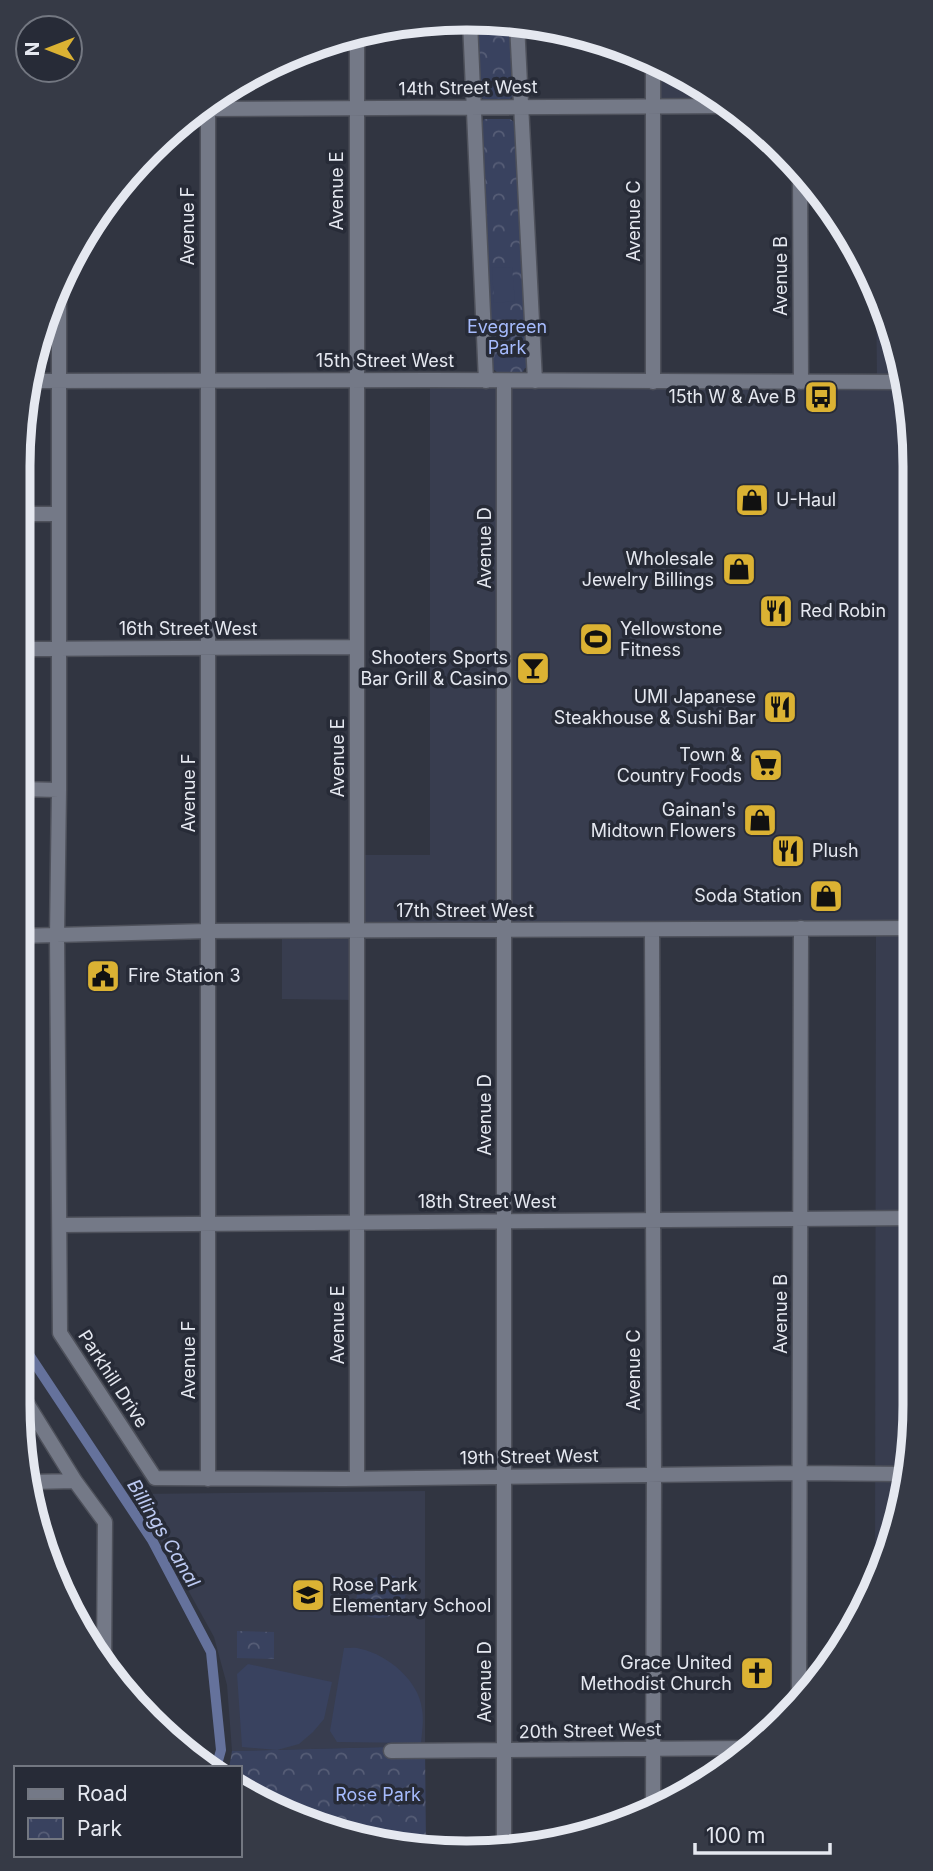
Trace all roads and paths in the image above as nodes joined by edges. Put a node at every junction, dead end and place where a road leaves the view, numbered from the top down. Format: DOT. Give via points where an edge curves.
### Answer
graph roads {
  1 [pos="470,30"];
  2 [pos="517,33"];
  3 [pos="357,44"];
  4 [pos="653,72"];
  5 [pos="653,106"];
  6 [pos="713,106"];
  7 [pos="474,107"];
  8 [pos="521,107"];
  9 [pos="357,108"];
  10 [pos="216,109"];
  11 [pos="207,116"];
  12 [pos="800,185"];
  13 [pos="59,310"];
  14 [pos="356,380"];
  15 [pos="38,381"];
  16 [pos="486,381"];
  17 [pos="58,382"];
  18 [pos="207,382"];
  19 [pos="504,382"];
  20 [pos="535,382"];
  21 [pos="653,382"];
  22 [pos="801,382"];
  23 [pos="895,382"];
  24 [pos="30,514"];
  25 [pos="59,514"];
  26 [pos="357,647"];
  27 [pos="208,648"];
  28 [pos="30,649"];
  29 [pos="59,649"];
  30 [pos="30,789"];
  31 [pos="59,790"];
  32 [pos="801,928"];
  33 [pos="903,928"];
  34 [pos="504,930"];
  35 [pos="652,930"];
  36 [pos="208,931"];
  37 [pos="357,931"];
  38 [pos="30,936"];
  39 [pos="57,936"];
  40 [pos="903,1218"];
  41 [pos="800,1219"];
  42 [pos="653,1220"];
  43 [pos="504,1221"];
  44 [pos="357,1222"];
  45 [pos="208,1224"];
  46 [pos="60,1225"];
  47 [pos="30,1409"];
  48 [pos="800,1473"];
  49 [pos="898,1474"];
  50 [pos="654,1475"];
  51 [pos="505,1477"];
  52 [pos="155,1478"];
  53 [pos="208,1479"];
  54 [pos="357,1479"];
  55 [pos="75,1481"];
  56 [pos="37,1482"];
  57 [pos="104,1649"];
  58 [pos="799,1687"];
  59 [pos="736,1748"];
  60 [pos="653,1749"];
  61 [pos="391,1751"];
  62 [pos="504,1751"];
  63 [pos="653,1799"];
  64 [pos="504,1839"];
  1 -- 7 [label="street"];
  2 -- 8 [label="street"];
  3 -- 9 [label="street, Avenue E"];
  4 -- 5 [label="street, Avenue C"];
  5 -- 6 [label="street, 14th Street West"];
  5 -- 8 [label="street, 14th Street West"];
  5 -- 21 [label="street, Avenue C"];
  7 -- 8 [label="street, 14th Street West"];
  7 -- 9 [label="street, 14th Street West"];
  7 -- 16 [label="street"];
  8 -- 20 [label="street"];
  9 -- 10 [label="street, 14th Street West"];
  9 -- 14 [label="street, Avenue E"];
  11 -- 18 [label="street, Avenue F"];
  12 -- 22 [label="street, Avenue B"];
  13 -- 17 [label="street, Parkhill Drive"];
  14 -- 16 [label="street, 15th Street West"];
  14 -- 18 [label="street, 15th Street West"];
  14 -- 26 [label="street, Avenue E"];
  15 -- 17 [label="street, 15th Street West"];
  16 -- 19 [label="street, 15th Street West"];
  17 -- 18 [label="street, 15th Street West"];
  17 -- 25 [label="street, Parkhill Drive"];
  18 -- 27 [label="street, Avenue F"];
  19 -- 20 [label="street, 15th Street West"];
  19 -- 34 [label="street, Avenue D"];
  20 -- 21 [label="street, 15th Street West"];
  21 -- 22 [label="street, 15th Street West"];
  22 -- 23 [label="street, 15th Street West"];
  24 -- 25 [label="street"];
  25 -- 29 [label="street, Parkhill Drive"];
  26 -- 27 [label="street, 16th Street West"];
  26 -- 37 [label="street, Avenue E"];
  27 -- 29 [label="street, 16th Street West"];
  27 -- 36 [label="street, Avenue F"];
  28 -- 29 [label="street, 16th Street West"];
  29 -- 31 [label="street, Parkhill Drive"];
  30 -- 31 [label="street"];
  31 -- 39 [label="street, Parkhill Drive"];
  32 -- 33 [label="street, 17th Street West"];
  32 -- 35 [label="street, 17th Street West"];
  32 -- 41 [label="street, Avenue B"];
  34 -- 35 [label="street, 17th Street West"];
  34 -- 37 [label="street, 17th Street West"];
  34 -- 43 [label="street, Avenue D"];
  35 -- 42 [label="street, Avenue C"];
  36 -- 37 [label="street, 17th Street West"];
  36 -- 39 [label="street, 17th Street West"];
  36 -- 45 [label="street, Avenue F"];
  37 -- 44 [label="street, Avenue E"];
  38 -- 39 [label="street, 17th Street West"];
  39 -- 46 [label="street, Parkhill Drive"];
  40 -- 41 [label="street, 18th Street West"];
  41 -- 42 [label="street, 18th Street West"];
  41 -- 48 [label="street, Avenue B"];
  42 -- 43 [label="street, 18th Street West"];
  42 -- 50 [label="street, Avenue C"];
  43 -- 44 [label="street, 18th Street West"];
  43 -- 51 [label="street, Avenue D"];
  44 -- 45 [label="street, 18th Street West"];
  44 -- 54 [label="street, Avenue E"];
  45 -- 46 [label="street, 18th Street West"];
  45 -- 53 [label="street, Avenue F"];
  46 -- 52 [label="street, Parkhill Drive" via="60,1333"];
  47 -- 55 [label="street"];
  48 -- 49 [label="street, 19th Street West"];
  48 -- 50 [label="street, 19th Street West"];
  48 -- 58 [label="street, Avenue B"];
  50 -- 51 [label="street, 19th Street West"];
  50 -- 60 [label="street, Avenue C"];
  51 -- 54 [label="street, 19th Street West"];
  51 -- 62 [label="street, Avenue D"];
  52 -- 53 [label="street, 19th Street West"];
  53 -- 54 [label="street, 19th Street West"];
  55 -- 56 [label="street"];
  55 -- 57 [label="street" via="105,1522"];
  59 -- 60 [label="street, 20th Street West"];
  60 -- 62 [label="street, 20th Street West"];
  60 -- 63 [label="street, Avenue C"];
  61 -- 62 [label="street, 20th Street West"];
  62 -- 64 [label="street, Avenue D"];
}
